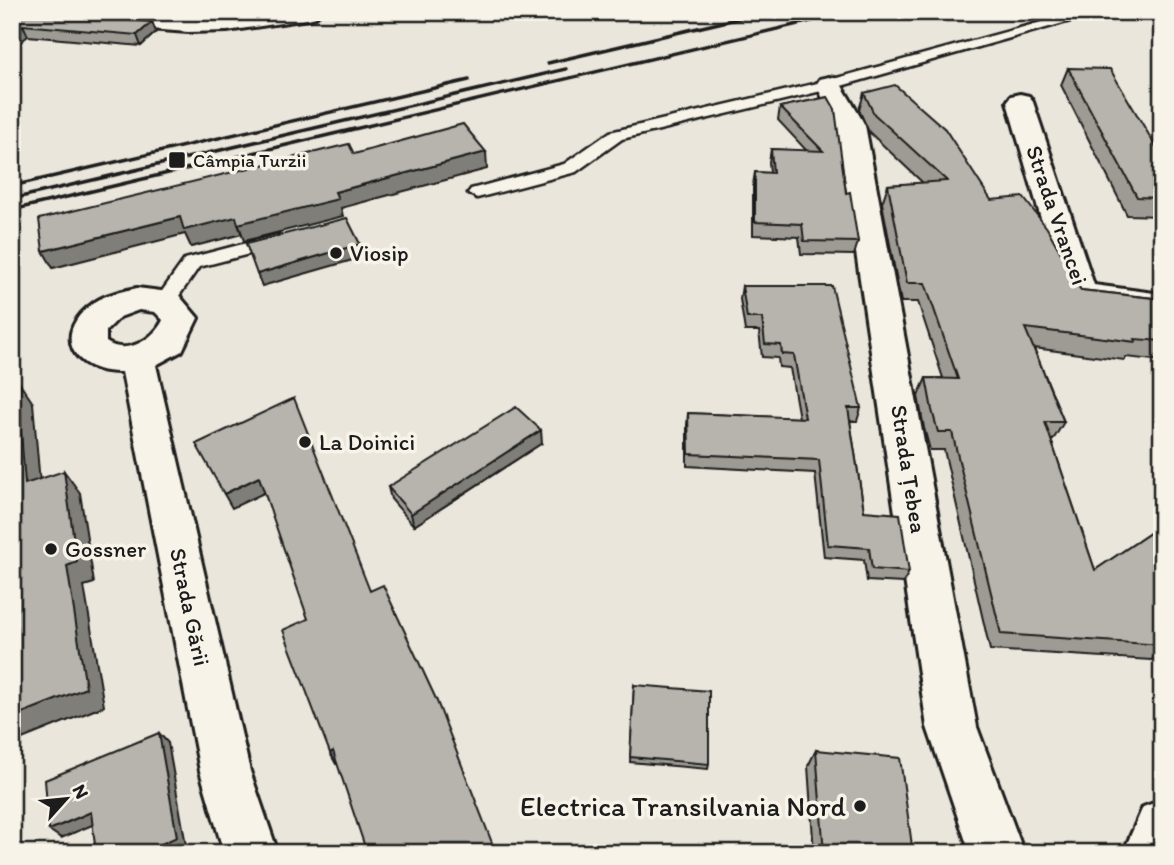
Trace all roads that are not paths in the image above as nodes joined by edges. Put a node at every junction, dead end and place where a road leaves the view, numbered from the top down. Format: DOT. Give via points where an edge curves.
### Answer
graph roads {
  1 [pos="19,12"];
  2 [pos="308,12"];
  3 [pos="1095,12"];
  4 [pos="829,85"];
  5 [pos="1020,102"];
  6 [pos="477,192"];
  7 [pos="299,235"];
  8 [pos="165,301"];
  9 [pos="1162,305"];
  10 [pos="137,359"];
  11 [pos="1162,826"];
  12 [pos="251,853"];
  13 [pos="997,853"];
  14 [pos="1150,853"];
  1 -- 2 [label="street" via="188,25"];
  3 -- 4 [label="lane"];
  4 -- 6 [label="lane" via="616,135 570,168"];
  4 -- 13 [label="street, Strada Țebea" via="851,125 952,727"];
  5 -- 9 [label="street, Strada Vrancei" via="1080,294"];
  7 -- 8 [label="lane" via="192,263"];
  8 -- 10 [label="street" via="181,318 170,342"];
  8 -- 10 [label="street" via="137,299 108,309 89,328 88,347 106,360"];
  10 -- 12 [label="street, Strada Gării" via="225,771"];
  11 -- 14 [label="street"];
}
